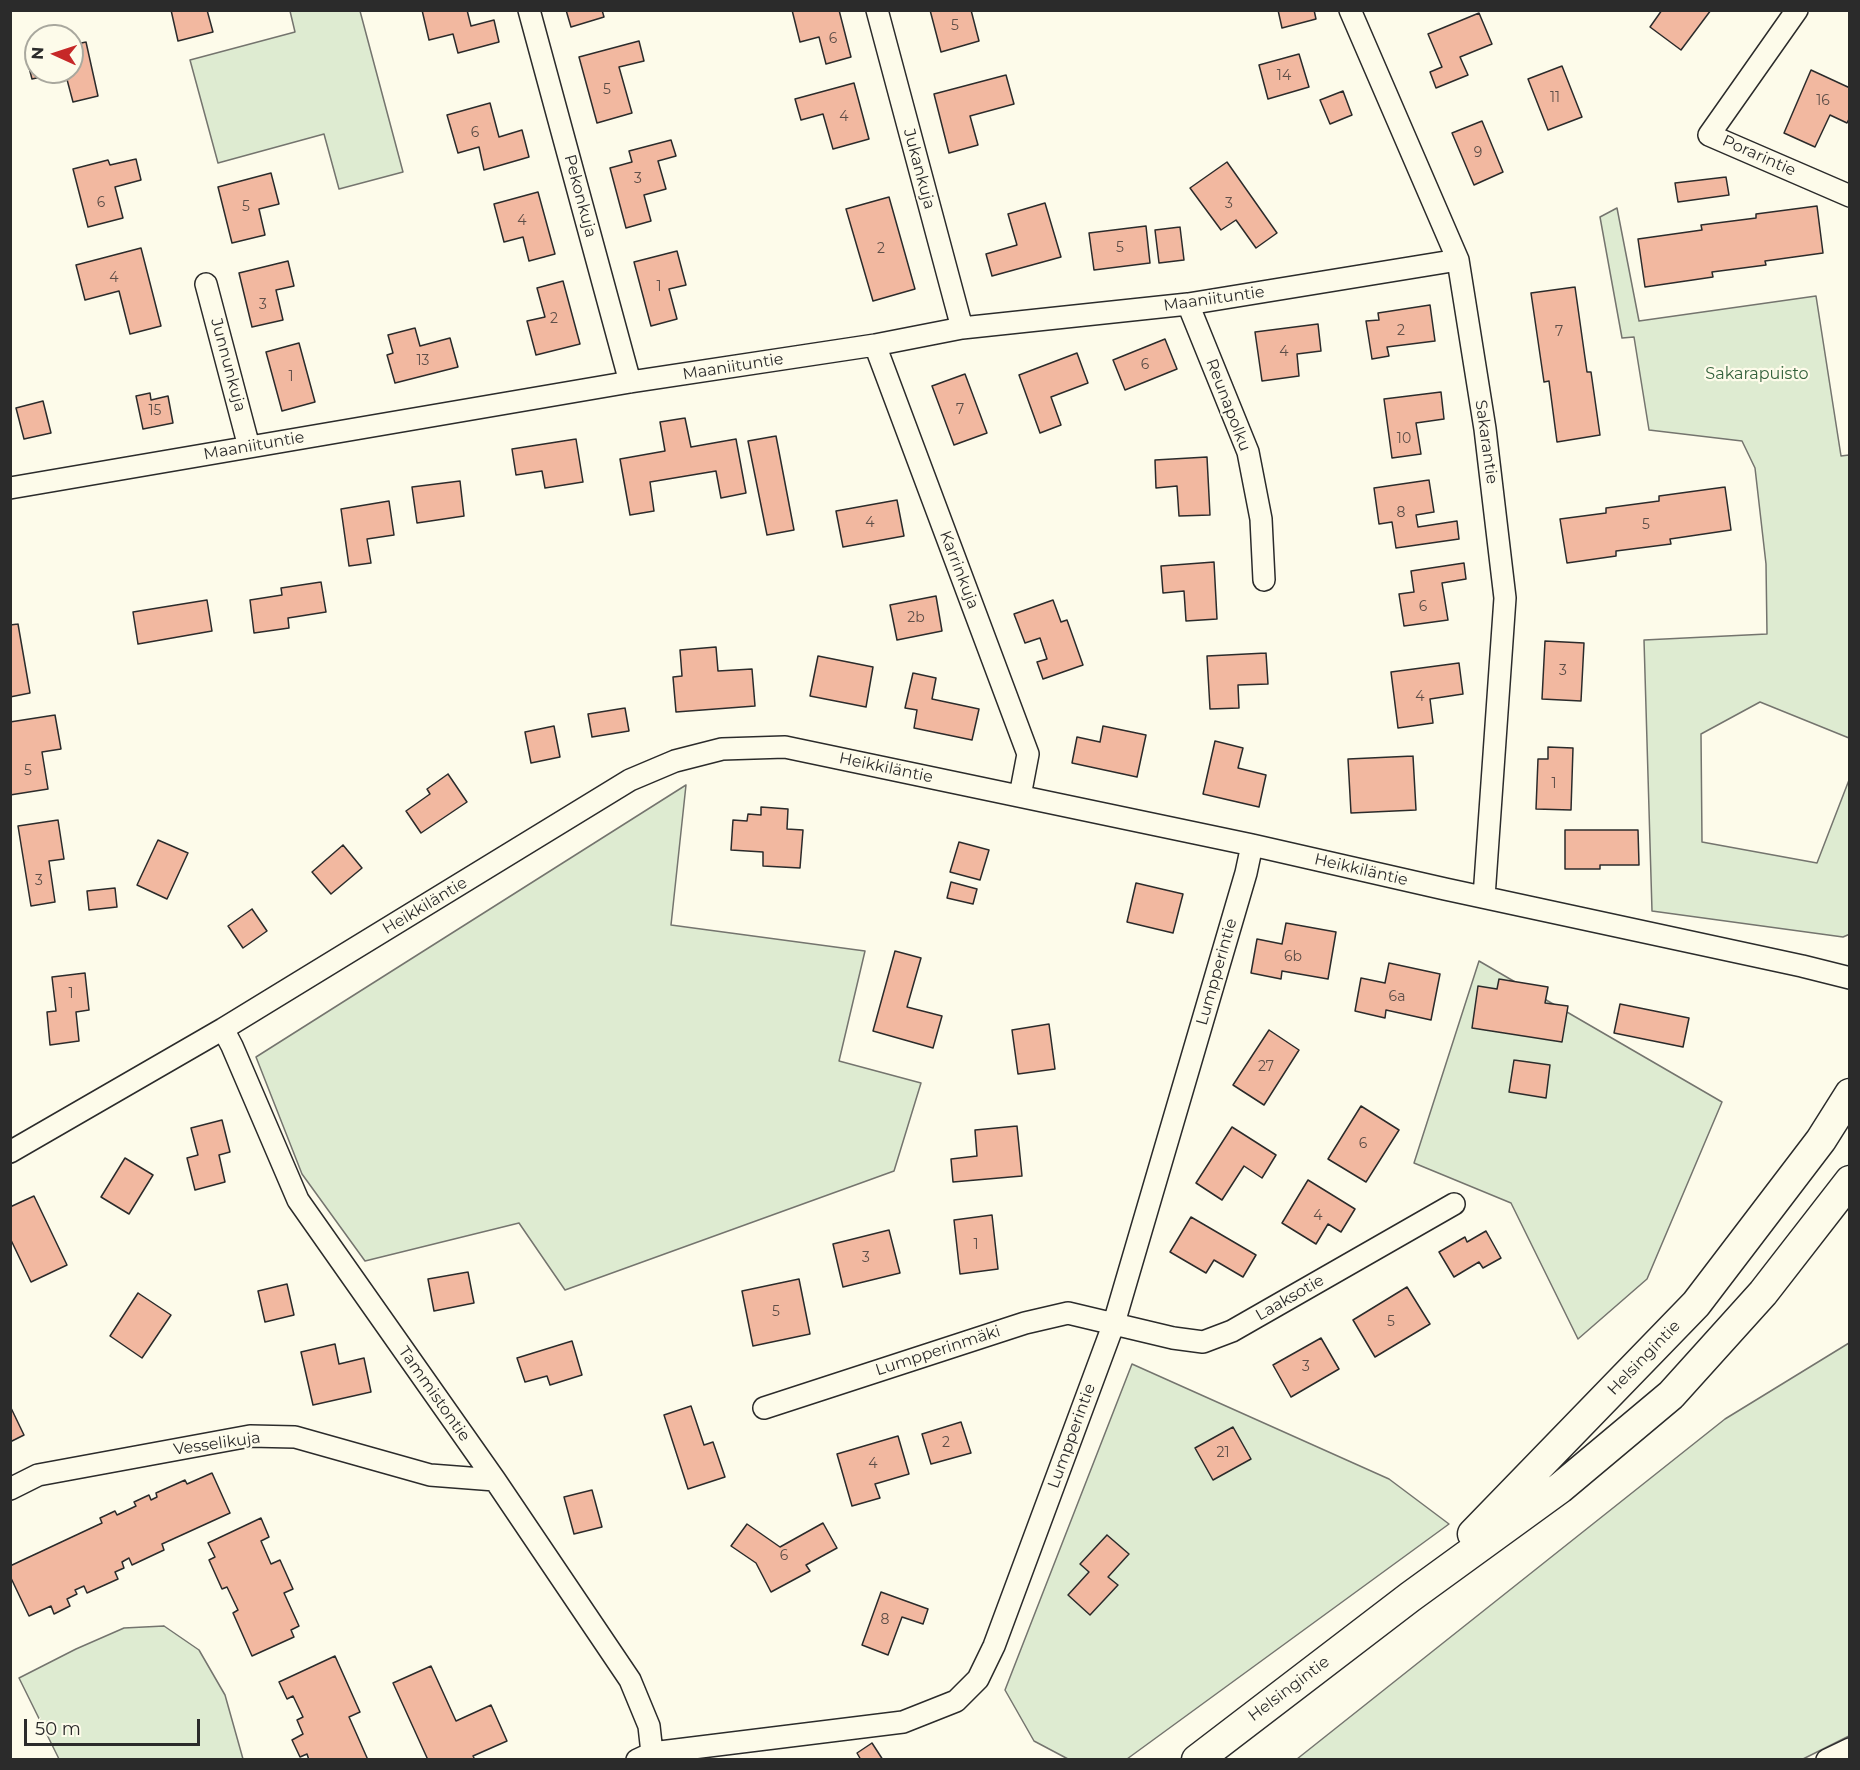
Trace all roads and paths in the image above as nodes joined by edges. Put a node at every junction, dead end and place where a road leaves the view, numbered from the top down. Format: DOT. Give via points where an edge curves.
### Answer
graph roads {
  1 [pos="529,10"];
  2 [pos="877,10"];
  3 [pos="1350,10"];
  4 [pos="1797,10"];
  5 [pos="1850,196"];
  6 [pos="1458,260"];
  7 [pos="206,284"];
  8 [pos="1188,304"];
  9 [pos="962,328"];
  10 [pos="875,345"];
  11 [pos="630,382"];
  12 [pos="249,447"];
  13 [pos="10,488"];
  14 [pos="1264,580"];
  15 [pos="1020,796"];
  16 [pos="1252,845"];
  17 [pos="1484,897"];
  18 [pos="1850,978"];
  19 [pos="223,1029"];
  20 [pos="1850,1094"];
  21 [pos="10,1152"];
  22 [pos="1850,1181"];
  23 [pos="1454,1204"];
  24 [pos="1114,1323"];
  25 [pos="764,1408"];
  26 [pos="495,1480"];
  27 [pos="10,1489"];
  28 [pos="1410,1598"];
  29 [pos="1850,1749"];
  30 [pos="645,1756"];
  31 [pos="1197,1760"];
  32 [pos="1827,1760"];
  1 -- 11 [label="street, Pekonkuja"];
  2 -- 9 [label="street, Jukankuja"];
  3 -- 6 [label="street, Sakarantie"];
  4 -- 5 [label="street, Porarintie" via="1708,135"];
  6 -- 8 [label="street, Maaniituntie"];
  6 -- 17 [label="street, Sakarantie" via="1485,429 1505,598"];
  7 -- 12 [label="street, Junnunkuja"];
  8 -- 9 [label="street, Maaniituntie"];
  8 -- 14 [label="street, Reunapolku" via="1248,452 1261,519"];
  9 -- 10 [label="street, Maaniituntie"];
  10 -- 11 [label="street, Maaniituntie"];
  10 -- 15 [label="street, Karrinkuja" via="1028,754"];
  11 -- 12 [label="street, Maaniituntie"];
  12 -- 13 [label="street, Maaniituntie"];
  15 -- 16 [label="street, Heikkiläntie"];
  15 -- 19 [label="street, Heikkiläntie" via="785,747 722,750 675,761 630,780"];
  16 -- 17 [label="street, Heikkiläntie"];
  16 -- 24 [label="street, Lumpperintie"];
  17 -- 18 [label="street, Heikkiläntie"];
  19 -- 21 [label="street, Heikkiläntie"];
  19 -- 26 [label="street, Tammistontie" via="298,1200"];
  20 -- 28 [label="main road, Helsingintie" via="1821,1140 1696,1304"];
  22 -- 28 [label="main road, Helsingintie" via="1763,1293 1671,1395 1560,1488"];
  23 -- 24 [label="street, Laaksotie" via="1232,1331 1203,1342"];
  24 -- 25 [label="street, Lumpperinmäki" via="1068,1313 1025,1323"];
  24 -- 30 [label="street, Lumpperintie" via="994,1646 978,1679 956,1701 903,1722"];
  26 -- 27 [label="street, Vesselikuja" via="430,1475 295,1437 250,1436 38,1475"];
  26 -- 30 [label="street, Tammistontie" via="630,1680 649,1726"];
  28 -- 31 [label="main road, Helsingintie"];
  29 -- 32 [label="street"];
}
